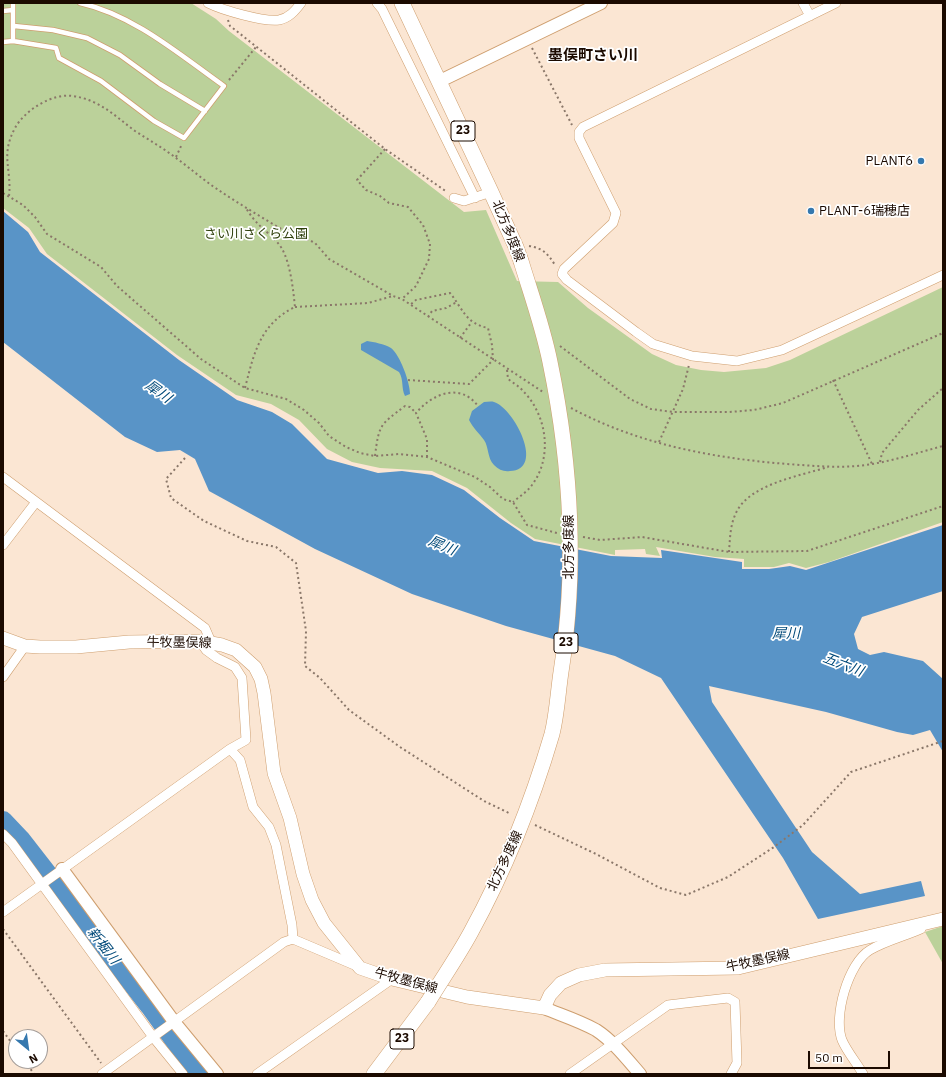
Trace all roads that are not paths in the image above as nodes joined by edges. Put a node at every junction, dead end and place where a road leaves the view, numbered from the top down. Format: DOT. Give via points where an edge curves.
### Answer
graph roads {
  1 [pos="13,3"];
  2 [pos="80,3"];
  3 [pos="208,3"];
  4 [pos="301,3"];
  5 [pos="377,3"];
  6 [pos="402,3"];
  7 [pos="601,3"];
  8 [pos="803,3"];
  9 [pos="836,3"];
  10 [pos="13,10"];
  11 [pos="3,11"];
  12 [pos="810,16"];
  13 [pos="14,26"];
  14 [pos="13,41"];
  15 [pos="3,42"];
  16 [pos="440,81"];
  17 [pos="205,111"];
  18 [pos="491,192"];
  19 [pos="454,198"];
  20 [pos="475,198"];
  21 [pos="943,276"];
  22 [pos="3,477"];
  23 [pos="36,502"];
  24 [pos="3,545"];
  25 [pos="3,638"];
  26 [pos="205,641"];
  27 [pos="25,646"];
  28 [pos="3,677"];
  29 [pos="230,749"];
  30 [pos="3,834"];
  31 [pos="58,872"];
  32 [pos="44,883"];
  33 [pos="3,912"];
  34 [pos="943,920"];
  35 [pos="293,939"];
  36 [pos="360,968"];
  37 [pos="392,979"];
  38 [pos="544,1008"];
  39 [pos="172,1024"];
  40 [pos="156,1035"];
  41 [pos="612,1043"];
  42 [pos="104,1072"];
  43 [pos="183,1074"];
  44 [pos="216,1074"];
  45 [pos="257,1074"];
  46 [pos="374,1074"];
  47 [pos="570,1074"];
  48 [pos="640,1074"];
  49 [pos="731,1074"];
  50 [pos="863,1074"];
  1 -- 10 [label="lane"];
  2 -- 17 [label="lane" via="98,7 140,27 224,86"];
  3 -- 4 [label="street" via="229,12 278,20 294,12"];
  5 -- 20 [label="street"];
  6 -- 16 [label="main road, 北方多度線 / 23"];
  7 -- 16 [label="street"];
  8 -- 12 [label="street"];
  9 -- 12 [label="street"];
  10 -- 11 [label="lane"];
  10 -- 13 [label="lane"];
  12 -- 21 [label="street" via="583,127 579,132 579,138 616,213 613,223 564,269 562,274 653,344 692,356 737,361 782,350"];
  13 -- 14 [label="lane"];
  13 -- 17 [label="lane" via="53,30 87,38 120,54 160,84"];
  14 -- 15 [label="lane"];
  14 -- 17 [label="lane" via="56,48 58,58 101,81 154,121 184,138"];
  16 -- 18 [label="main road, 北方多度線 / 23"];
  18 -- 20 [label="street"];
  18 -- 46 [label="main road, 北方多度線 / 23, bridge" via="518,254 539,316 550,360 560,418 568,496 568,630 552,732 518,834 471,933 428,1002"];
  19 -- 20 [label="street" via="464,201"];
  22 -- 23 [label="street"];
  23 -- 24 [label="street"];
  23 -- 26 [label="street" via="205,628"];
  25 -- 27 [label="main road, 牛牧墨俣線"];
  26 -- 27 [label="main road, 牛牧墨俣線" via="129,642 76,647"];
  26 -- 29 [label="street" via="212,654 235,667 242,678 246,740"];
  26 -- 36 [label="main road, 牛牧墨俣線" via="236,650 255,666 264,693 274,773 290,818 305,880 324,923"];
  27 -- 28 [label="street"];
  29 -- 31 [label="street"];
  29 -- 35 [label="street" via="240,760 253,807 269,827 276,845"];
  30 -- 32 [label="street"];
  31 -- 32 [label="street"];
  31 -- 39 [label="street"];
  32 -- 33 [label="street"];
  32 -- 40 [label="street"];
  34 -- 38 [label="main road, 牛牧墨俣線" via="738,968 604,970 579,975 561,983 550,995"];
  34 -- 50 [label="street" via="869,950 855,965 842,1000 839,1020 842,1040"];
  35 -- 36 [label="street"];
  35 -- 39 [label="street" via="284,942"];
  36 -- 37 [label="main road, 牛牧墨俣線"];
  37 -- 38 [label="main road, 牛牧墨俣線" via="468,997"];
  37 -- 45 [label="street"];
  38 -- 41 [label="street" via="576,1020"];
  39 -- 40 [label="street"];
  39 -- 44 [label="street"];
  40 -- 42 [label="street"];
  40 -- 43 [label="street"];
  41 -- 47 [label="street"];
  41 -- 48 [label="street"];
  41 -- 49 [label="street" via="668,1005 728,998 735,1002 737,1063"];
}
